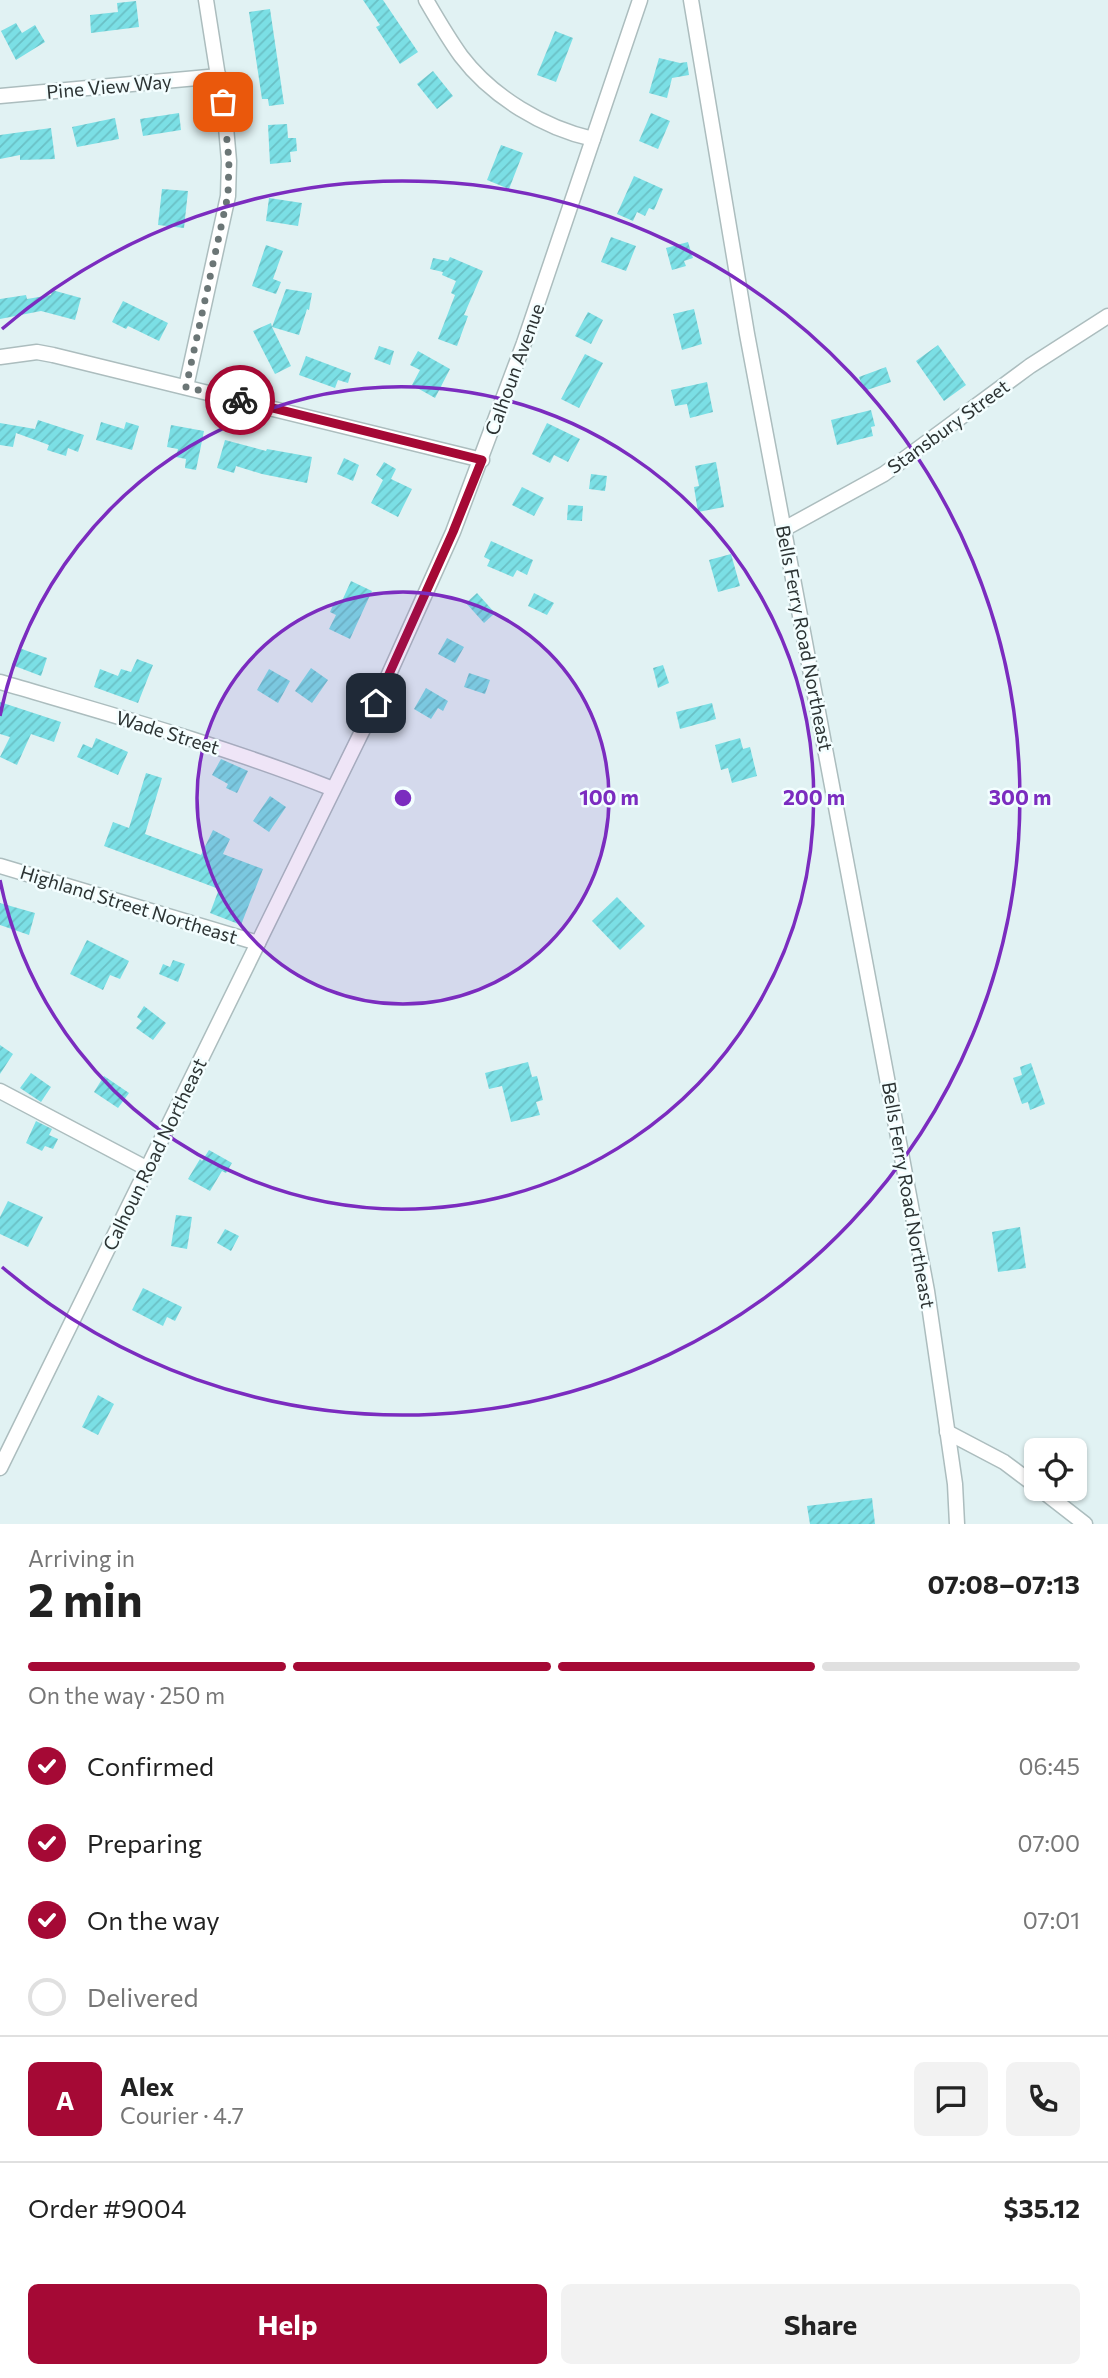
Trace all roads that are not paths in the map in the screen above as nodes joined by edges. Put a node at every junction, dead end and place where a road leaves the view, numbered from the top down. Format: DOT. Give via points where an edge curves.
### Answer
graph roads {
  1 [pos="206,0"];
  2 [pos="426,0"];
  3 [pos="640,0"];
  4 [pos="691,0"];
  5 [pos="219,76"];
  6 [pos="0,96"];
  7 [pos="593,139"];
  8 [pos="1108,316"];
  9 [pos="0,357"];
  10 [pos="186,387"];
  11 [pos="482,460"];
  12 [pos="784,529"];
  13 [pos="0,682"];
  14 [pos="333,789"];
  15 [pos="308,841"];
  16 [pos="0,866"];
  17 [pos="258,943"];
  18 [pos="0,1091"];
  19 [pos="146,1168"];
  20 [pos="947,1432"];
  21 [pos="0,1468"];
  22 [pos="1024,1477"];
  23 [pos="1055,1501"];
  24 [pos="957,1524"];
  25 [pos="1085,1524"];
  1 -- 5 [label="street"];
  2 -- 7 [label="street" via="463,58 506,99 574,135"];
  3 -- 7 [label="street, Calhoun Avenue"];
  4 -- 12 [label="street, Bells Ferry Road Northeast"];
  5 -- 6 [label="street, Pine View Way"];
  5 -- 10 [label="street" via="229,160 228,195"];
  7 -- 11 [label="street, Calhoun Avenue"];
  8 -- 12 [label="street, Stansbury Street" via="1030,366 884,474"];
  9 -- 10 [label="street" via="37,352"];
  10 -- 11 [label="street"];
  11 -- 14 [label="street, Calhoun Avenue" via="387,679"];
  12 -- 20 [label="street, Bells Ferry Road Northeast" via="902,1151"];
  13 -- 14 [label="street, Wade Street" via="205,743"];
  14 -- 15 [label="street, Calhoun Avenue"];
  15 -- 17 [label="street, Calhoun Road Northeast"];
  16 -- 17 [label="street, Highland Street Northeast"];
  17 -- 19 [label="street, Calhoun Road Northeast"];
  18 -- 19 [label="street"];
  19 -- 21 [label="street, Calhoun Road Northeast"];
  20 -- 22 [label="street"];
  20 -- 24 [label="street, Bells Ferry Road Northeast"];
  23 -- 25 [label="street"];
}
